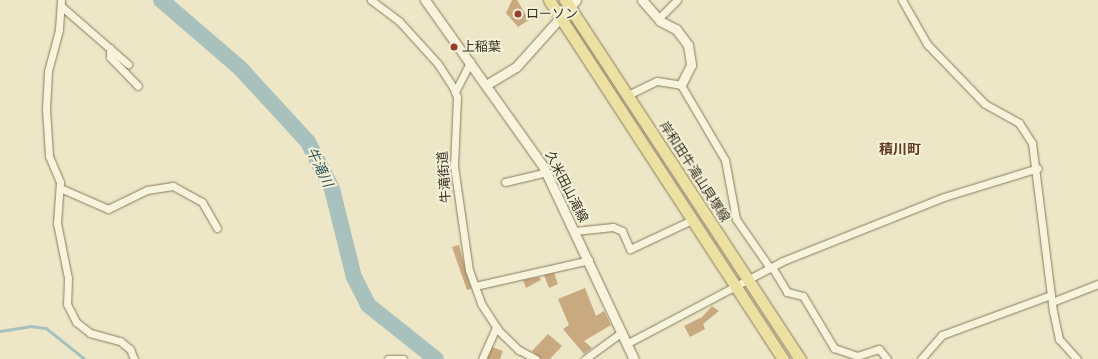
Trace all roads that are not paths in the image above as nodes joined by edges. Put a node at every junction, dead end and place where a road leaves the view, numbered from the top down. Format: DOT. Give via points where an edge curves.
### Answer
graph roads {
  1 [pos="371,0"];
  2 [pos="425,0"];
  3 [pos="549,0"];
  4 [pos="642,0"];
  5 [pos="677,0"];
  6 [pos="902,0"];
  7 [pos="570,2"];
  8 [pos="61,3"];
  9 [pos="560,17"];
  10 [pos="658,19"];
  11 [pos="110,48"];
  12 [pos="470,62"];
  13 [pos="128,64"];
  14 [pos="486,85"];
  15 [pos="681,85"];
  16 [pos="138,86"];
  17 [pos="455,92"];
  18 [pos="628,96"];
  19 [pos="1038,168"];
  20 [pos="547,172"];
  21 [pos="505,182"];
  22 [pos="60,188"];
  23 [pos="692,220"];
  24 [pos="217,228"];
  25 [pos="575,231"];
  26 [pos="589,260"];
  27 [pos="771,268"];
  28 [pos="748,280"];
  29 [pos="1098,284"];
  30 [pos="475,286"];
  31 [pos="736,286"];
  32 [pos="1052,299"];
  33 [pos="496,327"];
  34 [pos="622,332"];
  35 [pos="628,343"];
  36 [pos="1074,358"];
  37 [pos="134,359"];
  38 [pos="388,359"];
  39 [pos="403,359"];
  40 [pos="482,359"];
  41 [pos="536,359"];
  42 [pos="585,359"];
  43 [pos="634,359"];
  44 [pos="783,359"];
  45 [pos="800,359"];
  46 [pos="887,359"];
  47 [pos="921,359"];
  1 -- 17 [label="street" via="399,21 438,64"];
  2 -- 12 [label="street, 久米田山滝線"];
  3 -- 9 [label="main road"];
  4 -- 10 [label="street"];
  5 -- 10 [label="street"];
  6 -- 19 [label="street" via="927,44 974,95 1019,123 1027,134"];
  7 -- 9 [label="street"];
  7 -- 18 [label="main road, 岸和田牛滝山貝塚線"];
  8 -- 11 [label="street"];
  8 -- 22 [label="street" via="48,71 46,109 49,156"];
  9 -- 14 [label="street" via="516,67"];
  9 -- 23 [label="main road"];
  10 -- 15 [label="street" via="676,29 688,45 691,65"];
  11 -- 13 [label="street"];
  11 -- 16 [label="street" via="110,57"];
  12 -- 14 [label="street, 久米田山滝線"];
  12 -- 17 [label="street"];
  14 -- 20 [label="street, 久米田山滝線"];
  15 -- 18 [label="street" via="657,81"];
  15 -- 27 [label="street" via="725,160 736,219"];
  17 -- 30 [label="street, 牛滝街道" via="454,166 466,254"];
  18 -- 28 [label="main road, 岸和田牛滝山貝塚線"];
  19 -- 27 [label="street" via="944,197"];
  19 -- 32 [label="street"];
  20 -- 21 [label="street"];
  20 -- 25 [label="street, 久米田山滝線"];
  22 -- 24 [label="street" via="108,209 147,190 173,186 202,202"];
  22 -- 37 [label="street" via="57,223 68,278 67,304 76,322 90,333 120,341 130,349"];
  23 -- 25 [label="street" via="630,249 622,231 613,227"];
  23 -- 31 [label="main road"];
  25 -- 26 [label="street, 久米田山滝線"];
  26 -- 30 [label="street"];
  26 -- 34 [label="street, 久米田山滝線"];
  27 -- 28 [label="street"];
  27 -- 46 [label="street" via="787,292 803,296 834,348 857,356 879,349"];
  28 -- 31 [label="street"];
  28 -- 45 [label="main road, 岸和田牛滝山貝塚線"];
  29 -- 32 [label="street"];
  30 -- 33 [label="street, 牛滝街道"];
  31 -- 35 [label="street"];
  31 -- 44 [label="main road"];
  32 -- 36 [label="street" via="1059,339"];
  32 -- 47 [label="street" via="942,335"];
  33 -- 40 [label="street"];
  33 -- 41 [label="street, 牛滝街道" via="519,350"];
  34 -- 35 [label="street, 久米田山滝線"];
  34 -- 42 [label="street"];
  35 -- 43 [label="street, 久米田山滝線"];
  38 -- 39 [label="street"];
}
